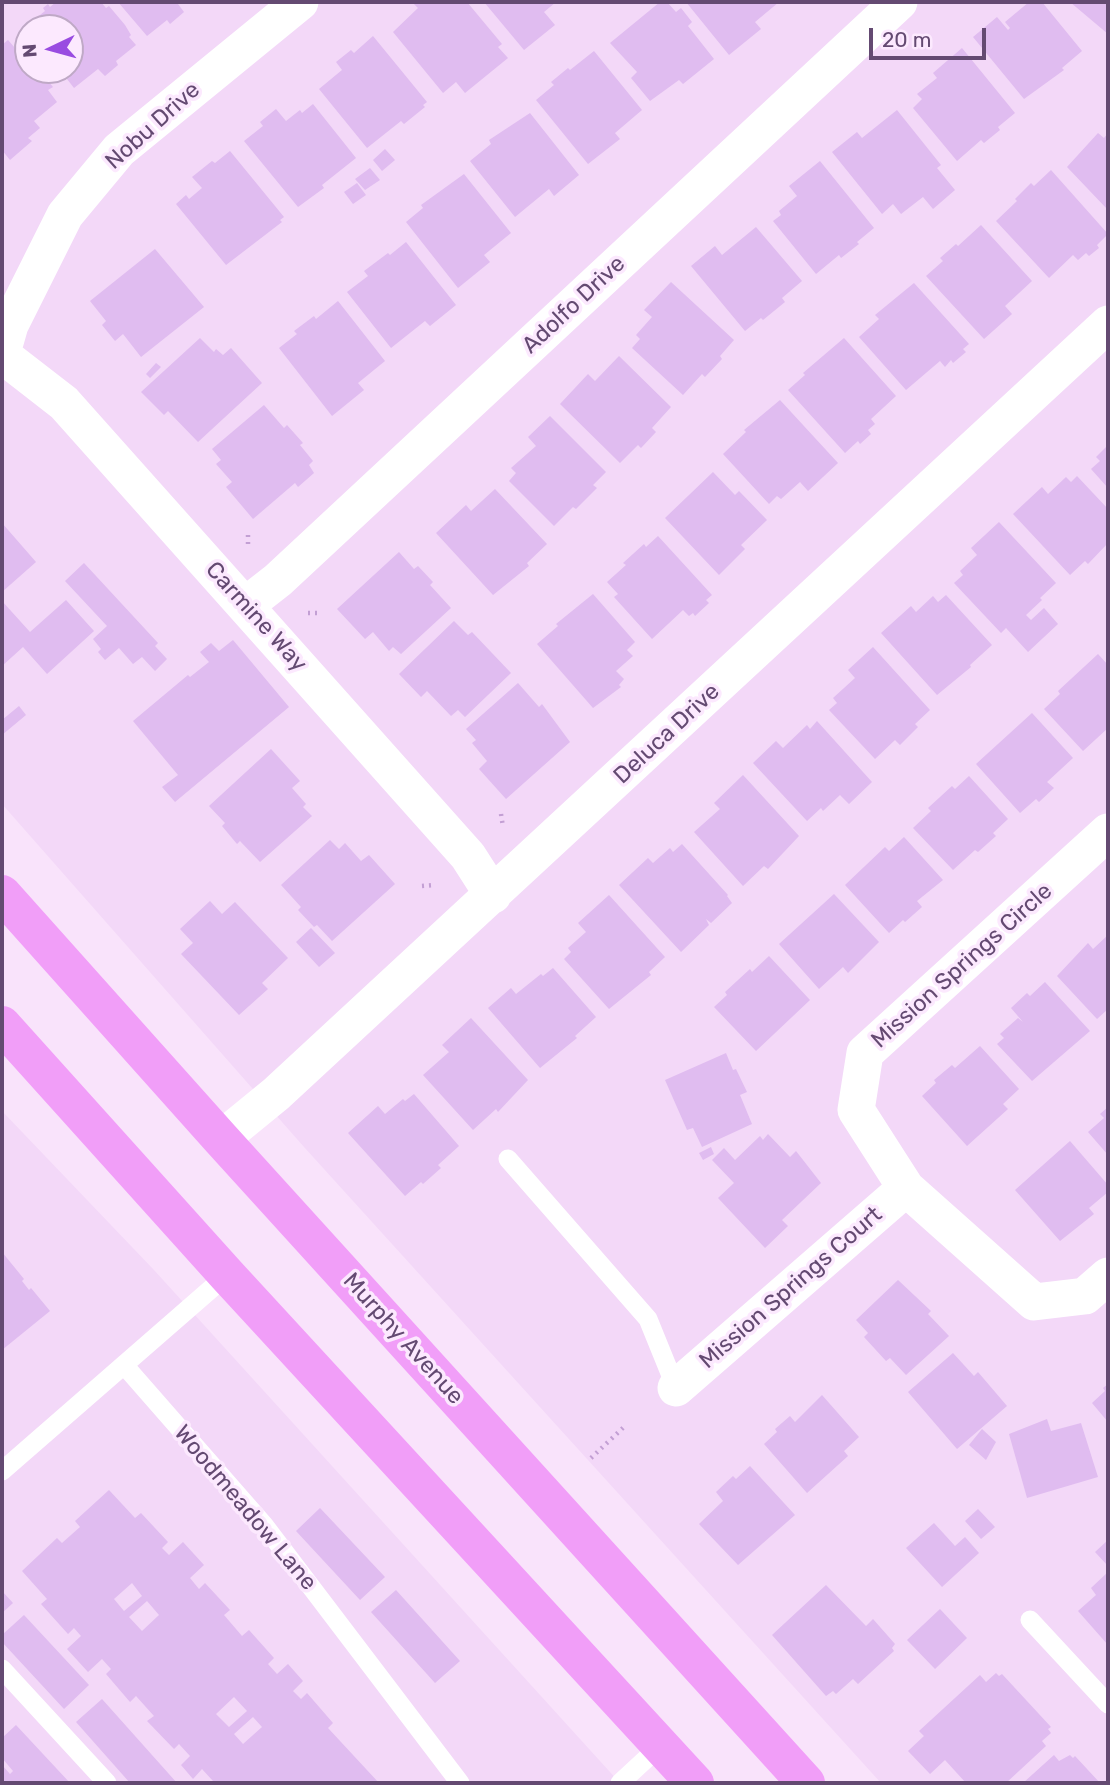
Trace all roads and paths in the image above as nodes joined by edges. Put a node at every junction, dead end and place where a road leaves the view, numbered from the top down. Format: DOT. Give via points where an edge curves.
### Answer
graph roads {
  1 [pos="300,2"];
  2 [pos="899,2"];
  3 [pos="1108,324"];
  4 [pos="2,354"];
  5 [pos="247,535"];
  6 [pos="248,547"];
  7 [pos="246,606"];
  8 [pos="308,613"];
  9 [pos="317,613"];
  10 [pos="501,814"];
  11 [pos="503,827"];
  12 [pos="1108,832"];
  13 [pos="434,885"];
  14 [pos="422,886"];
  15 [pos="2,894"];
  16 [pos="493,895"];
  17 [pos="2,1026"];
  18 [pos="221,1139"];
  19 [pos="508,1159"];
  20 [pos="906,1188"];
  21 [pos="227,1275"];
  22 [pos="1108,1276"];
  23 [pos="124,1365"];
  24 [pos="676,1388"];
  25 [pos="625,1426"];
  26 [pos="591,1458"];
  27 [pos="2,1471"];
  28 [pos="1030,1620"];
  29 [pos="2,1669"];
  30 [pos="1108,1704"];
  31 [pos="660,1746"];
  32 [pos="107,1783"];
  33 [pos="460,1783"];
  34 [pos="620,1783"];
  35 [pos="695,1783"];
  36 [pos="806,1783"];
  1 -- 4 [label="street, Nobu Drive" via="119,150 65,215 10,325"];
  2 -- 7 [label="street, Adolfo Drive"];
  3 -- 16 [label="street, Deluca Drive"];
  4 -- 7 [label="street, Carmine Way" via="64,403"];
  5 -- 6 [label="path"];
  7 -- 16 [label="street, Carmine Way" via="468,856"];
  8 -- 9 [label="path"];
  10 -- 11 [label="path"];
  12 -- 20 [label="street, Mission Springs Circle" via="865,1053 856,1110"];
  13 -- 14 [label="path"];
  15 -- 18 [label="main road, Murphy Avenue"];
  16 -- 18 [label="street, Deluca Drive"];
  17 -- 21 [label="main road"];
  18 -- 36 [label="main road, Murphy Avenue"];
  19 -- 24 [label="lane" via="648,1319"];
  20 -- 22 [label="street, Mission Springs Circle" via="1034,1302 1085,1296"];
  20 -- 24 [label="street, Mission Springs Court"];
  21 -- 23 [label="lane"];
  21 -- 31 [label="main road"];
  23 -- 27 [label="lane"];
  23 -- 33 [label="lane, Woodmeadow Lane" via="264,1525"];
  25 -- 26 [label="path"];
  28 -- 30 [label="lane"];
  29 -- 32 [label="lane"];
  31 -- 34 [label="lane"];
  31 -- 35 [label="main road"];
}
